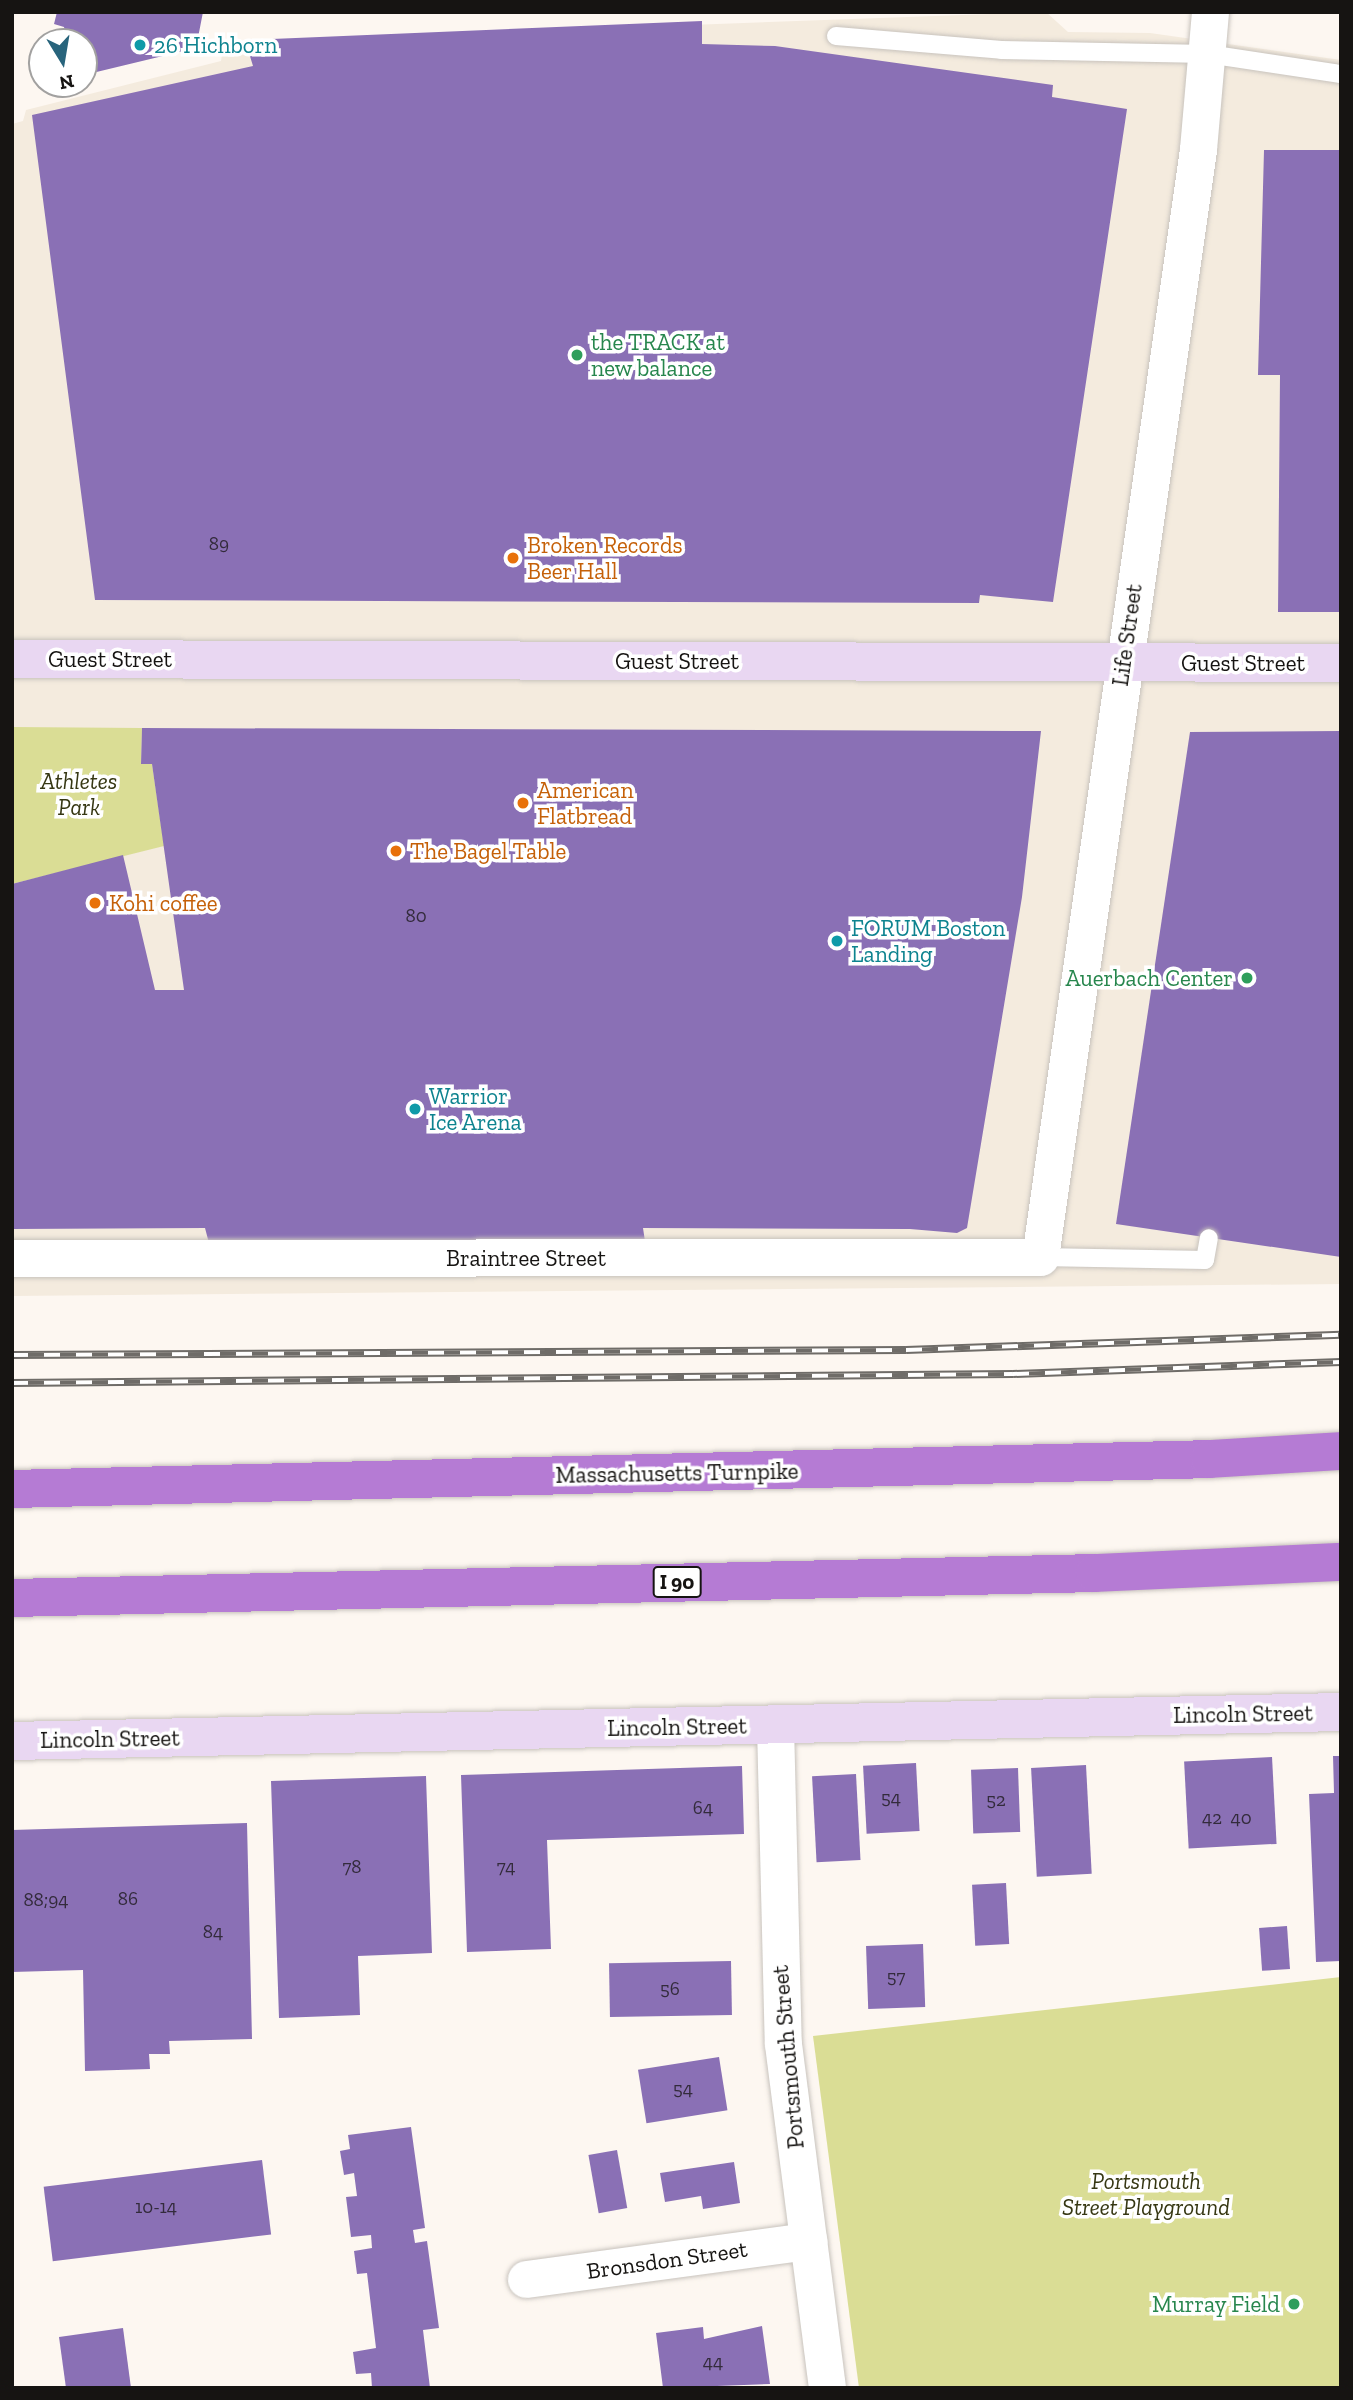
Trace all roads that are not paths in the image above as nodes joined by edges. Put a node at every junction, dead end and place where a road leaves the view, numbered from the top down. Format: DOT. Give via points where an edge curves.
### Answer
graph roads {
  1 [pos="1210,12"];
  2 [pos="836,36"];
  3 [pos="1208,54"];
  4 [pos="1341,74"];
  5 [pos="12,659"];
  6 [pos="1123,663"];
  7 [pos="1341,663"];
  8 [pos="1209,1238"];
  9 [pos="1040,1257"];
  10 [pos="12,1258"];
  11 [pos="1341,1451"];
  12 [pos="12,1489"];
  13 [pos="1341,1562"];
  14 [pos="12,1598"];
  15 [pos="1341,1712"];
  16 [pos="775,1725"];
  17 [pos="12,1741"];
  18 [pos="808,2241"];
  19 [pos="526,2279"];
  20 [pos="827,2388"];
  1 -- 3 [label="street, Life Street"];
  2 -- 3 [label="lane" via="1001,50"];
  3 -- 4 [label="lane"];
  3 -- 6 [label="street, Life Street"];
  5 -- 6 [label="street, Guest Street"];
  6 -- 7 [label="street, Guest Street"];
  6 -- 9 [label="street, Life Street"];
  8 -- 9 [label="lane" via="1206,1260"];
  9 -- 10 [label="street, Braintree Street"];
  11 -- 12 [label="highway, Massachusetts Turnpike" via="1210,1460"];
  13 -- 14 [label="highway, I 90" via="1095,1573"];
  15 -- 16 [label="street, Lincoln Street"];
  16 -- 17 [label="street, Lincoln Street"];
  16 -- 18 [label="street, Portsmouth Street" via="783,2044"];
  18 -- 19 [label="street, Bronsdon Street"];
  18 -- 20 [label="street, Portsmouth Street"];
}
